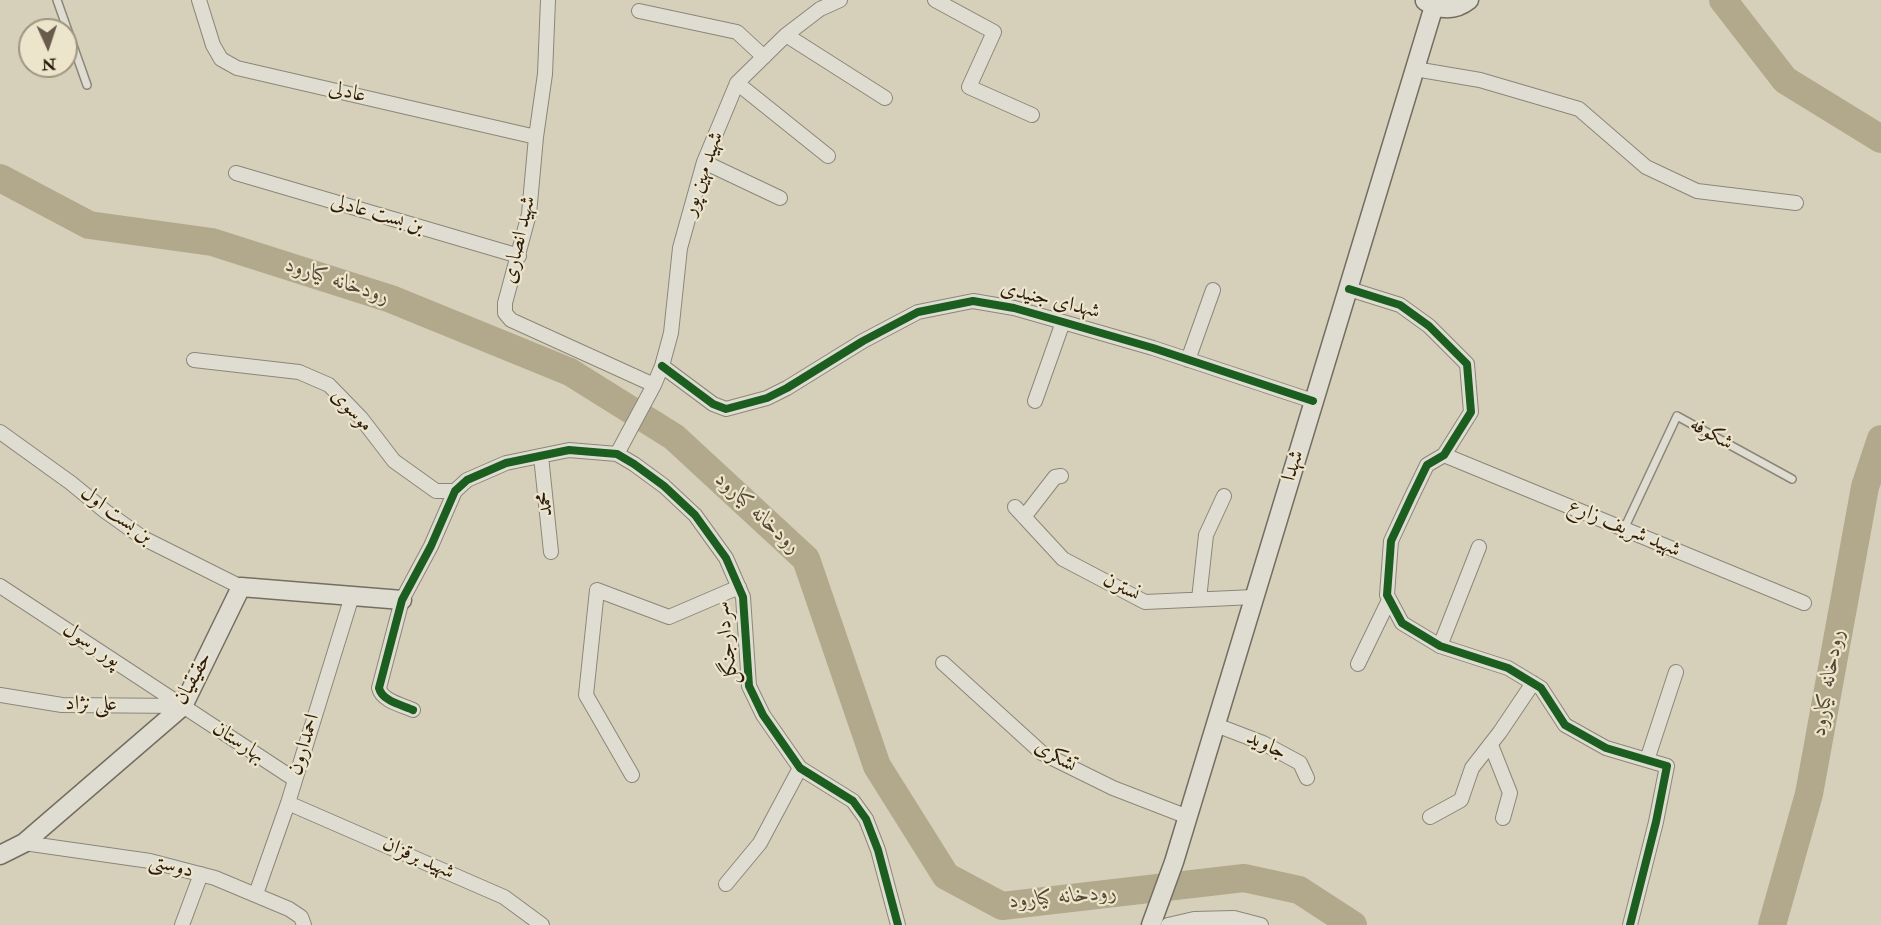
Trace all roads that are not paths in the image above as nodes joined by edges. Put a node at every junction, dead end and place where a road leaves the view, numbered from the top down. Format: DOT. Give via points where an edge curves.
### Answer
graph roads {
  1 [pos="57,0"];
  2 [pos="199,0"];
  3 [pos="548,0"];
  4 [pos="840,0"];
  5 [pos="934,0"];
  6 [pos="1469,0"];
  7 [pos="1429,3"];
  8 [pos="639,11"];
  9 [pos="786,35"];
  10 [pos="764,57"];
  11 [pos="1415,69"];
  12 [pos="737,83"];
  13 [pos="87,85"];
  14 [pos="885,98"];
  15 [pos="1032,115"];
  16 [pos="536,137"];
  17 [pos="828,156"];
  18 [pos="704,162"];
  19 [pos="236,173"];
  20 [pos="780,198"];
  21 [pos="1796,203"];
  22 [pos="519,256"];
  23 [pos="1349,289"];
  24 [pos="1213,290"];
  25 [pos="1064,322"];
  26 [pos="194,360"];
  27 [pos="1188,360"];
  28 [pos="662,366"];
  29 [pos="651,390"];
  30 [pos="1035,401"];
  31 [pos="1313,401"];
  32 [pos="0,432"];
  33 [pos="617,454"];
  34 [pos="1444,455"];
  35 [pos="541,456"];
  36 [pos="1061,476"];
  37 [pos="1792,479"];
  38 [pos="455,491"];
  39 [pos="1224,496"];
  40 [pos="1624,529"];
  41 [pos="1479,547"];
  42 [pos="551,552"];
  43 [pos="0,586"];
  44 [pos="241,586"];
  45 [pos="739,587"];
  46 [pos="352,596"];
  47 [pos="1254,597"];
  48 [pos="1199,599"];
  49 [pos="402,600"];
  50 [pos="1389,600"];
  51 [pos="1804,603"];
  52 [pos="1440,646"];
  53 [pos="943,663"];
  54 [pos="1358,664"];
  55 [pos="1676,672"];
  56 [pos="1533,683"];
  57 [pos="0,694"];
  58 [pos="183,706"];
  59 [pos="413,710"];
  60 [pos="1216,725"];
  61 [pos="1491,745"];
  62 [pos="1647,760"];
  63 [pos="800,768"];
  64 [pos="632,775"];
  65 [pos="1307,778"];
  66 [pos="294,779"];
  67 [pos="288,803"];
  68 [pos="1188,817"];
  69 [pos="1430,817"];
  70 [pos="1503,818"];
  71 [pos="24,843"];
  72 [pos="0,855"];
  73 [pos="201,874"];
  74 [pos="726,884"];
  75 [pos="256,894"];
  76 [pos="182,925"];
  77 [pos="304,925"];
  78 [pos="542,925"];
  79 [pos="898,925"];
  80 [pos="1151,925"];
  81 [pos="1168,925"];
  82 [pos="1261,925"];
  83 [pos="1630,925"];
  1 -- 13 [label="lane"];
  2 -- 16 [label="street, عادلی" via="213,45 221,59 237,68"];
  3 -- 16 [label="street, شهید انصاری" via="545,74"];
  4 -- 9 [label="street, شهید مهین پور" via="820,9"];
  5 -- 15 [label="street" via="994,32 969,87"];
  6 -- 7 [label="main road" via="1444,9"];
  7 -- 11 [label="main road, شهدا"];
  8 -- 10 [label="street" via="737,32"];
  9 -- 10 [label="street, شهید مهین پور"];
  9 -- 14 [label="street"];
  10 -- 12 [label="street, شهید مهین پور"];
  11 -- 21 [label="street" via="1480,80 1579,109 1646,167 1697,191"];
  11 -- 23 [label="main road, شهدا"];
  12 -- 17 [label="street"];
  12 -- 18 [label="street, شهید مهین پور"];
  16 -- 22 [label="street, شهید انصاری" via="529,214"];
  18 -- 20 [label="street"];
  18 -- 28 [label="street, شهید مهین پور" via="680,248 671,333"];
  19 -- 22 [label="street, بن بست عادلی"];
  22 -- 29 [label="street, شهید انصاری" via="505,303 505,313 511,320"];
  23 -- 31 [label="main road, شهدا"];
  23 -- 34 [label="street" via="1400,305 1429,326 1467,364 1471,412"];
  24 -- 27 [label="street"];
  25 -- 27 [label="street, شهدای جنیدی"];
  25 -- 28 [label="street, شهدای جنیدی" via="973,301 918,312 777,393 726,409 713,404"];
  25 -- 30 [label="street"];
  26 -- 38 [label="street, موسوی" via="299,372 329,385 394,461 436,491"];
  27 -- 31 [label="street, شهدای جنیدی"];
  28 -- 29 [label="street, شهید مهین پور"];
  29 -- 33 [label="street, شهید مهین پور"];
  31 -- 47 [label="main road, شهدا"];
  32 -- 44 [label="street, بن بست اول" via="143,538"];
  33 -- 35 [label="street, سردارجنگل" via="569,450"];
  33 -- 45 [label="street, سردارجنگل" via="664,486 695,515 726,558"];
  34 -- 40 [label="street, شهید شریف زارع"];
  34 -- 50 [label="street" via="1427,465 1391,541"];
  35 -- 38 [label="street, سردارجنگل" via="506,463 467,480"];
  35 -- 42 [label="street, محمد"];
  36 -- 48 [label="street, نسترن" via="1055,477 1019,512 1063,559 1145,602"];
  37 -- 40 [label="lane, شکوفه" via="1677,416"];
  38 -- 49 [label="street"];
  39 -- 48 [label="street" via="1206,535"];
  40 -- 51 [label="street, شهید شریف زارع"];
  41 -- 52 [label="street"];
  43 -- 58 [label="street, پور رسول"];
  44 -- 46 [label="main road"];
  44 -- 58 [label="main road, حقیقیان"];
  45 -- 63 [label="street, سردارجنگل" via="749,686 763,715"];
  45 -- 64 [label="street" via="669,617 597,590 586,695"];
  46 -- 49 [label="main road"];
  46 -- 66 [label="street, احمدارون"];
  47 -- 48 [label="street, نسترن"];
  47 -- 60 [label="main road, شهدا"];
  49 -- 59 [label="street" via="379,688 384,697"];
  50 -- 52 [label="street" via="1402,623"];
  50 -- 54 [label="street"];
  52 -- 56 [label="street" via="1508,668"];
  53 -- 68 [label="street, تشکری" via="1042,753 1113,788"];
  55 -- 62 [label="street"];
  56 -- 61 [label="street"];
  56 -- 62 [label="street" via="1541,688 1565,725 1606,748"];
  57 -- 58 [label="street, علی نژاد" via="62,705"];
  58 -- 66 [label="street, بهارستان"];
  58 -- 71 [label="main road, حقیقیان"];
  60 -- 65 [label="street, جاوید" via="1300,763"];
  60 -- 68 [label="main road, شهدا"];
  61 -- 69 [label="street" via="1472,768 1461,800"];
  61 -- 70 [label="street" via="1510,793"];
  62 -- 83 [label="street" via="1667,766"];
  63 -- 74 [label="street" via="760,843"];
  63 -- 79 [label="street, سردارجنگل" via="854,801 866,819"];
  66 -- 67 [label="street, احمدارون"];
  67 -- 75 [label="street, احمدارون"];
  67 -- 78 [label="street, شهید برقزان" via="504,897"];
  68 -- 80 [label="main road, شهدا"];
  71 -- 72 [label="main road, حقیقیان"];
  71 -- 73 [label="street, دوستی" via="150,861"];
  73 -- 75 [label="street, دوستی"];
  73 -- 76 [label="street"];
  75 -- 77 [label="street, دوستی" via="302,917"];
  81 -- 82 [label="street" via="1194,919 1234,918"];
}
